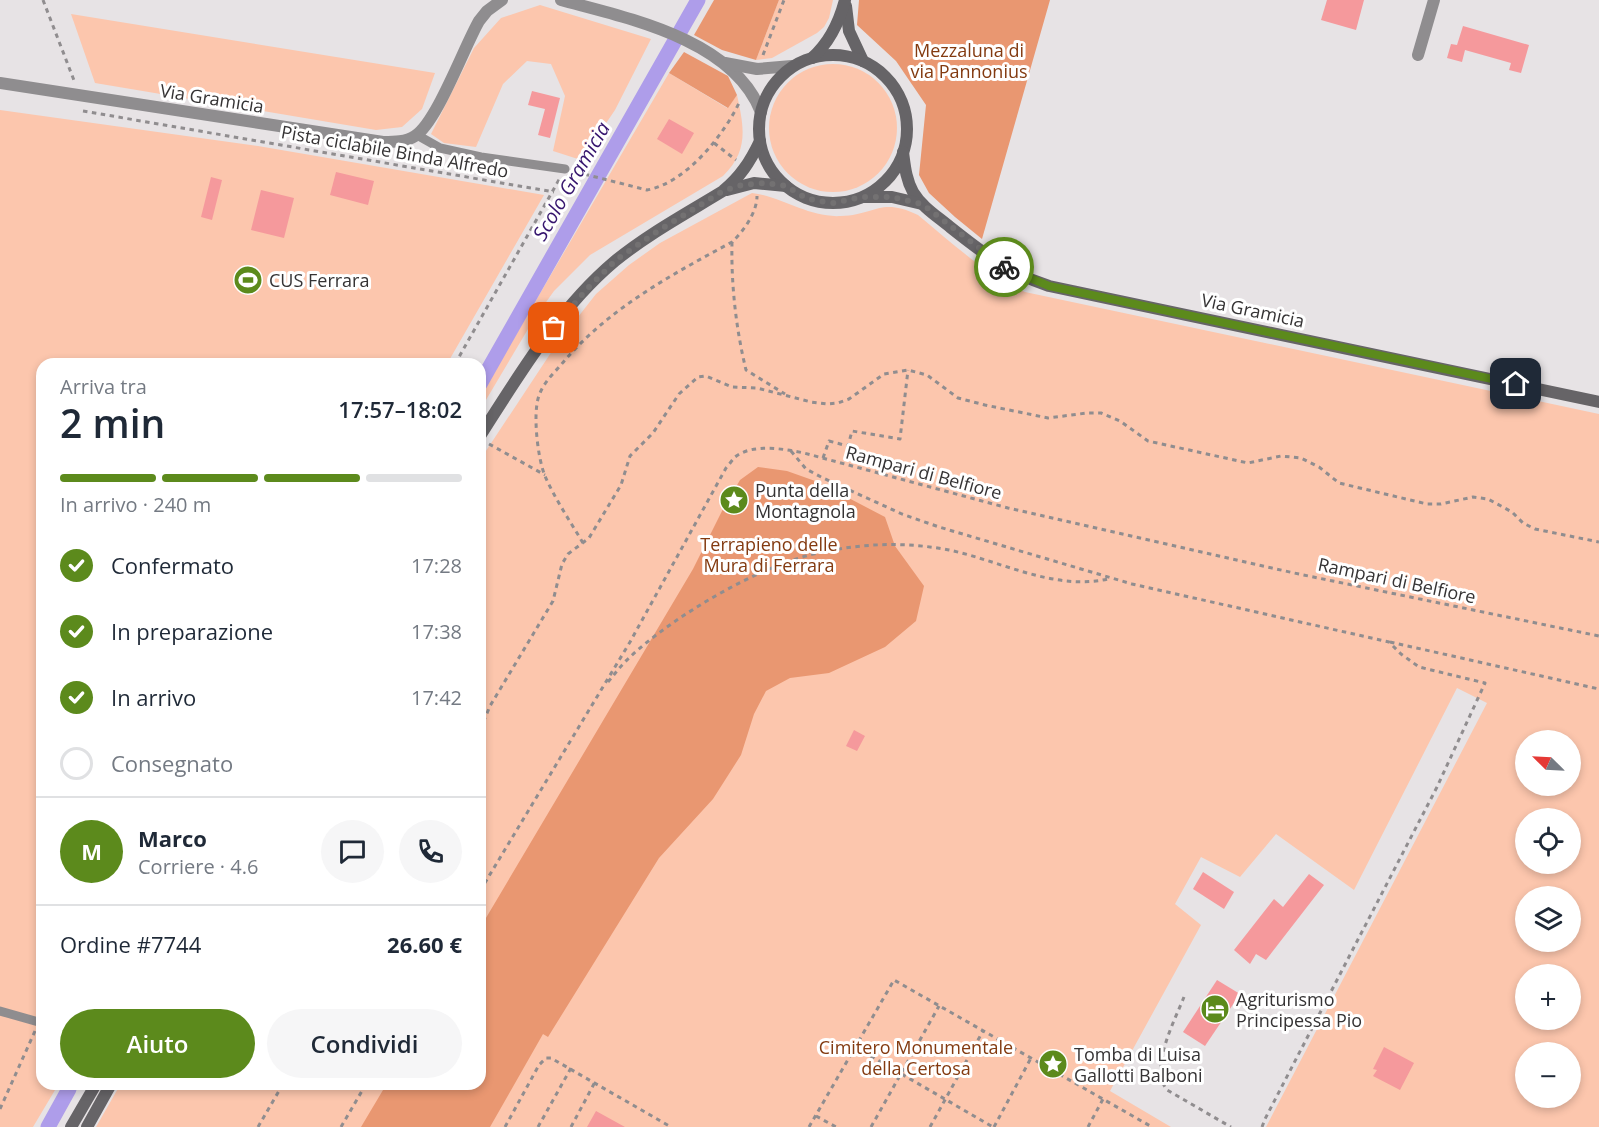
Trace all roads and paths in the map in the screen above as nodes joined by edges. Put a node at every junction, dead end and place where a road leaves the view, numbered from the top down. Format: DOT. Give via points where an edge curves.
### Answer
graph roads {
  1 [pos="43,0"];
  2 [pos="502,0"];
  3 [pos="561,0"];
  4 [pos="846,0"];
  5 [pos="1434,0"];
  6 [pos="1418,55"];
  7 [pos="812,57"];
  8 [pos="864,61"];
  9 [pos="725,63"];
  10 [pos="792,66"];
  11 [pos="0,83"];
  12 [pos="80,96"];
  13 [pos="760,112"];
  14 [pos="417,135"];
  15 [pos="760,141"];
  16 [pos="714,143"];
  17 [pos="903,152"];
  18 [pos="565,169"];
  19 [pos="577,172"];
  20 [pos="786,186"];
  21 [pos="723,191"];
  22 [pos="757,195"];
  23 [pos="861,197"];
  24 [pos="922,204"];
  25 [pos="732,242"];
  26 [pos="458,358"];
  27 [pos="908,370"];
  28 [pos="788,396"];
  29 [pos="1599,402"];
  30 [pos="486,428"];
  31 [pos="486,441"];
  32 [pos="791,451"];
  33 [pos="823,458"];
  34 [pos="545,476"];
  35 [pos="1599,542"];
  36 [pos="583,543"];
  37 [pos="1110,578"];
  38 [pos="1599,636"];
  39 [pos="1389,642"];
  40 [pos="1599,688"];
  41 [pos="601,690"];
  42 [pos="486,716"];
  43 [pos="486,881"];
  44 [pos="1184,997"];
  45 [pos="939,1006"];
  46 [pos="0,1011"];
  47 [pos="36,1022"];
  48 [pos="983,1031"];
  49 [pos="36,1032"];
  50 [pos="855,1047"];
  51 [pos="1030,1058"];
  52 [pos="571,1068"];
  53 [pos="901,1074"];
  54 [pos="595,1082"];
  55 [pos="93,1090"];
  56 [pos="108,1090"];
  57 [pos="280,1090"];
  58 [pos="363,1090"];
  59 [pos="946,1099"];
  60 [pos="1103,1099"];
  61 [pos="0,1109"];
  62 [pos="816,1115"];
  63 [pos="71,1127"];
  64 [pos="87,1127"];
  65 [pos="258,1127"];
  66 [pos="341,1127"];
  67 [pos="506,1127"];
  68 [pos="538,1127"];
  69 [pos="571,1127"];
  70 [pos="671,1127"];
  71 [pos="809,1127"];
  72 [pos="836,1127"];
  73 [pos="871,1127"];
  74 [pos="930,1127"];
  75 [pos="993,1127"];
  76 [pos="1088,1127"];
  77 [pos="1152,1127"];
  78 [pos="1231,1127"];
  79 [pos="1262,1127"];
  1 -- 12 [label="path, Pista ciclabile Binda Alfredo"];
  2 -- 14 [label="street" via="479,21 437,107"];
  3 -- 9 [label="street, Via Gramicia" via="661,29"];
  4 -- 7 [label="main road" via="836,28"];
  4 -- 8 [label="main road" via="849,31"];
  5 -- 6 [label="street"];
  7 -- 8 [label="main road, Via Gramicia" via="844,55"];
  7 -- 10 [label="main road, Via Gramicia"];
  8 -- 17 [label="main road, Via Gramicia" via="888,79 900,96 907,132"];
  9 -- 10 [label="street, Via Gramicia" via="757,69"];
  9 -- 13 [label="street, Via Gramicia" via="747,85"];
  10 -- 13 [label="main road, Via Gramicia" via="772,86"];
  11 -- 12 [label="street, Via Gramicia"];
  12 -- 14 [label="street, Via Gramicia" via="383,142 409,140"];
  12 -- 26 [label="path, Pista ciclabile Binda Alfredo" via="80,110 554,192"];
  13 -- 15 [label="main road, Via Gramicia"];
  14 -- 18 [label="lane" via="440,148"];
  15 -- 20 [label="main road, Via Gramicia" via="772,172"];
  15 -- 21 [label="main road" via="745,169"];
  16 -- 19 [label="path" via="681,174 658,188 647,190"];
  17 -- 23 [label="main road, Via Gramicia" via="888,178"];
  17 -- 24 [label="main road, Via Gramicia" via="907,180"];
  20 -- 21 [label="main road" via="754,183"];
  20 -- 23 [label="main road, Via Gramicia" via="818,201 833,203"];
  21 -- 30 [label="main road" via="658,231 601,273 544,340"];
  22 -- 25 [label="path" via="744,229"];
  23 -- 24 [label="main road, Via Gramicia" via="892,197"];
  24 -- 29 [label="main road, Via Gramicia" via="1003,267 1049,286"];
  25 -- 28 [label="path" via="739,341 746,370"];
  25 -- 34 [label="path" via="628,302 589,334 545,382 536,406"];
  27 -- 28 [label="path" via="884,374 838,403"];
  27 -- 33 [label="path" via="900,439 852,431 848,446 829,441"];
  27 -- 35 [label="path" via="927,375 958,398 985,405 1048,418 1101,413 1148,441 1248,463 1281,456 1300,458 1339,483 1427,504 1473,497 1488,499 1534,529"];
  28 -- 36 [label="path" via="732,387 706,376 692,381 645,443 630,456 621,485"];
  31 -- 34 [label="path"];
  32 -- 33 [label="path, Rampari di Belfiore"];
  32 -- 37 [label="path" via="814,473 902,513"];
  32 -- 41 [label="path, Rampari di Belfiore" via="748,451 736,456 726,468"];
  33 -- 38 [label="path, Rampari di Belfiore" via="1019,511"];
  34 -- 36 [label="path"];
  36 -- 42 [label="path" via="562,564 553,602"];
  37 -- 39 [label="path"];
  37 -- 41 [label="path" via="1074,583 914,545 821,552 774,567 729,588 654,636 627,659"];
  39 -- 40 [label="path"];
  39 -- 79 [label="path" via="1419,667 1485,683 1437,787"];
  41 -- 43 [label="path, Rampari di Belfiore"];
  44 -- 78 [label="path" via="1162,1058 1162,1083 1167,1090"];
  45 -- 48 [label="path"];
  45 -- 50 [label="path" via="894,980"];
  45 -- 53 [label="path"];
  46 -- 47 [label="lane"];
  48 -- 51 [label="path"];
  48 -- 59 [label="path"];
  49 -- 61 [label="path"];
  50 -- 53 [label="path"];
  50 -- 62 [label="path"];
  51 -- 60 [label="path"];
  51 -- 75 [label="path"];
  52 -- 54 [label="path"];
  52 -- 67 [label="path" via="551,1058 542,1061"];
  52 -- 68 [label="path"];
  53 -- 59 [label="path"];
  53 -- 73 [label="path"];
  54 -- 69 [label="path"];
  54 -- 70 [label="path"];
  55 -- 63 [label="main road"];
  56 -- 64 [label="main road"];
  57 -- 65 [label="path"];
  58 -- 66 [label="path"];
  59 -- 74 [label="path"];
  59 -- 75 [label="path"];
  60 -- 76 [label="path"];
  60 -- 77 [label="path"];
  62 -- 71 [label="path"];
  62 -- 72 [label="path"];
}
